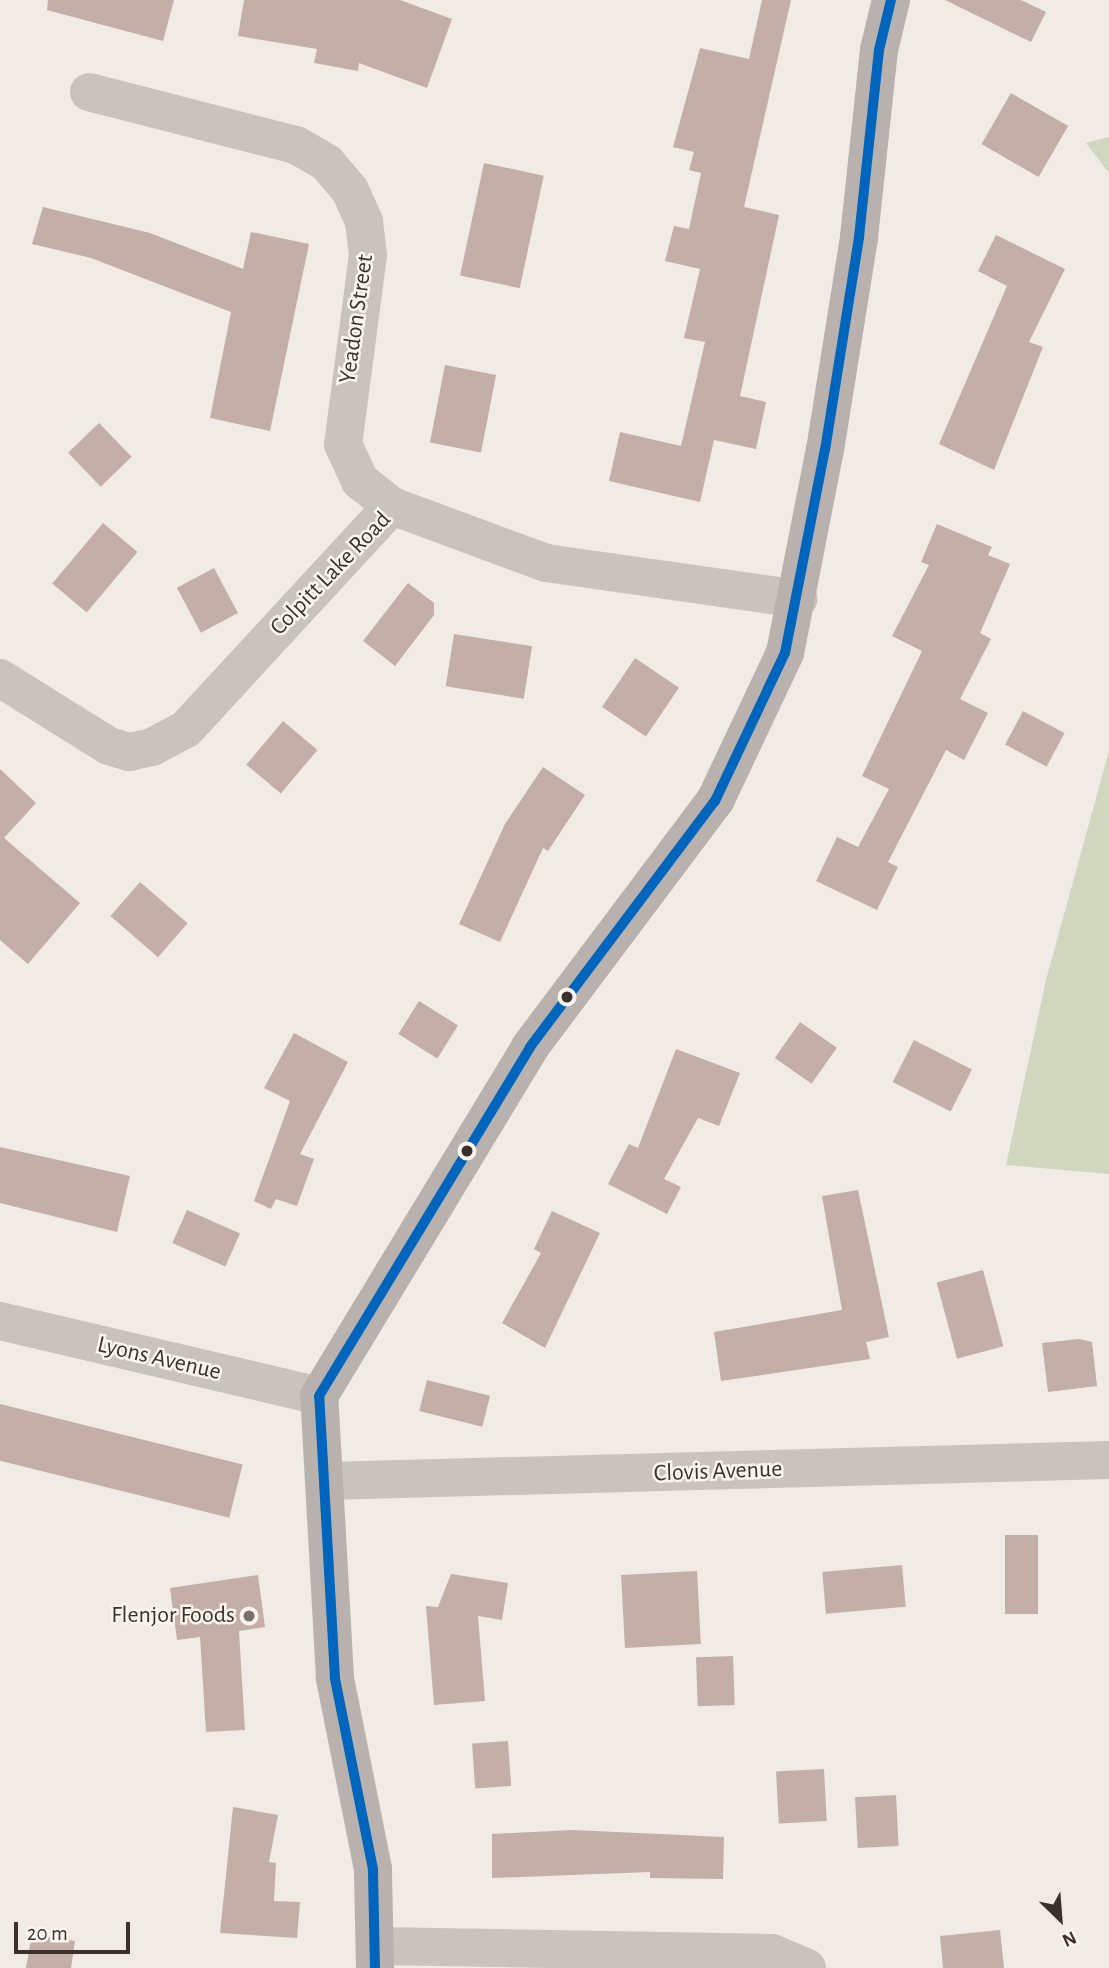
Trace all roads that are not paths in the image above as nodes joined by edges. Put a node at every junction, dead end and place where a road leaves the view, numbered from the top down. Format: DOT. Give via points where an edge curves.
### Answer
graph roads {
  1 [pos="891,0"];
  2 [pos="89,92"];
  3 [pos="392,506"];
  4 [pos="798,599"];
  5 [pos="0,678"];
  6 [pos="0,1321"];
  7 [pos="319,1396"];
  8 [pos="1109,1460"];
  9 [pos="327,1480"];
  10 [pos="375,1957"];
  11 [pos="807,1968"];
  1 -- 4 [label="main road"];
  2 -- 3 [label="street, Yeadon Street" via="296,145 327,163 350,190 364,222 368,255 343,444 360,481"];
  3 -- 4 [label="street, Colpitt Lake Road" via="546,563"];
  3 -- 5 [label="street, Colpitt Lake Road" via="186,729 152,747 129,752 109,746"];
  4 -- 7 [label="main road" via="785,653 715,801 530,1047"];
  6 -- 7 [label="street, Lyons Avenue"];
  7 -- 9 [label="main road"];
  8 -- 9 [label="street, Clovis Avenue"];
  9 -- 10 [label="main road" via="326,1583 335,1678 373,1869"];
  10 -- 11 [label="street" via="772,1953"];
}
